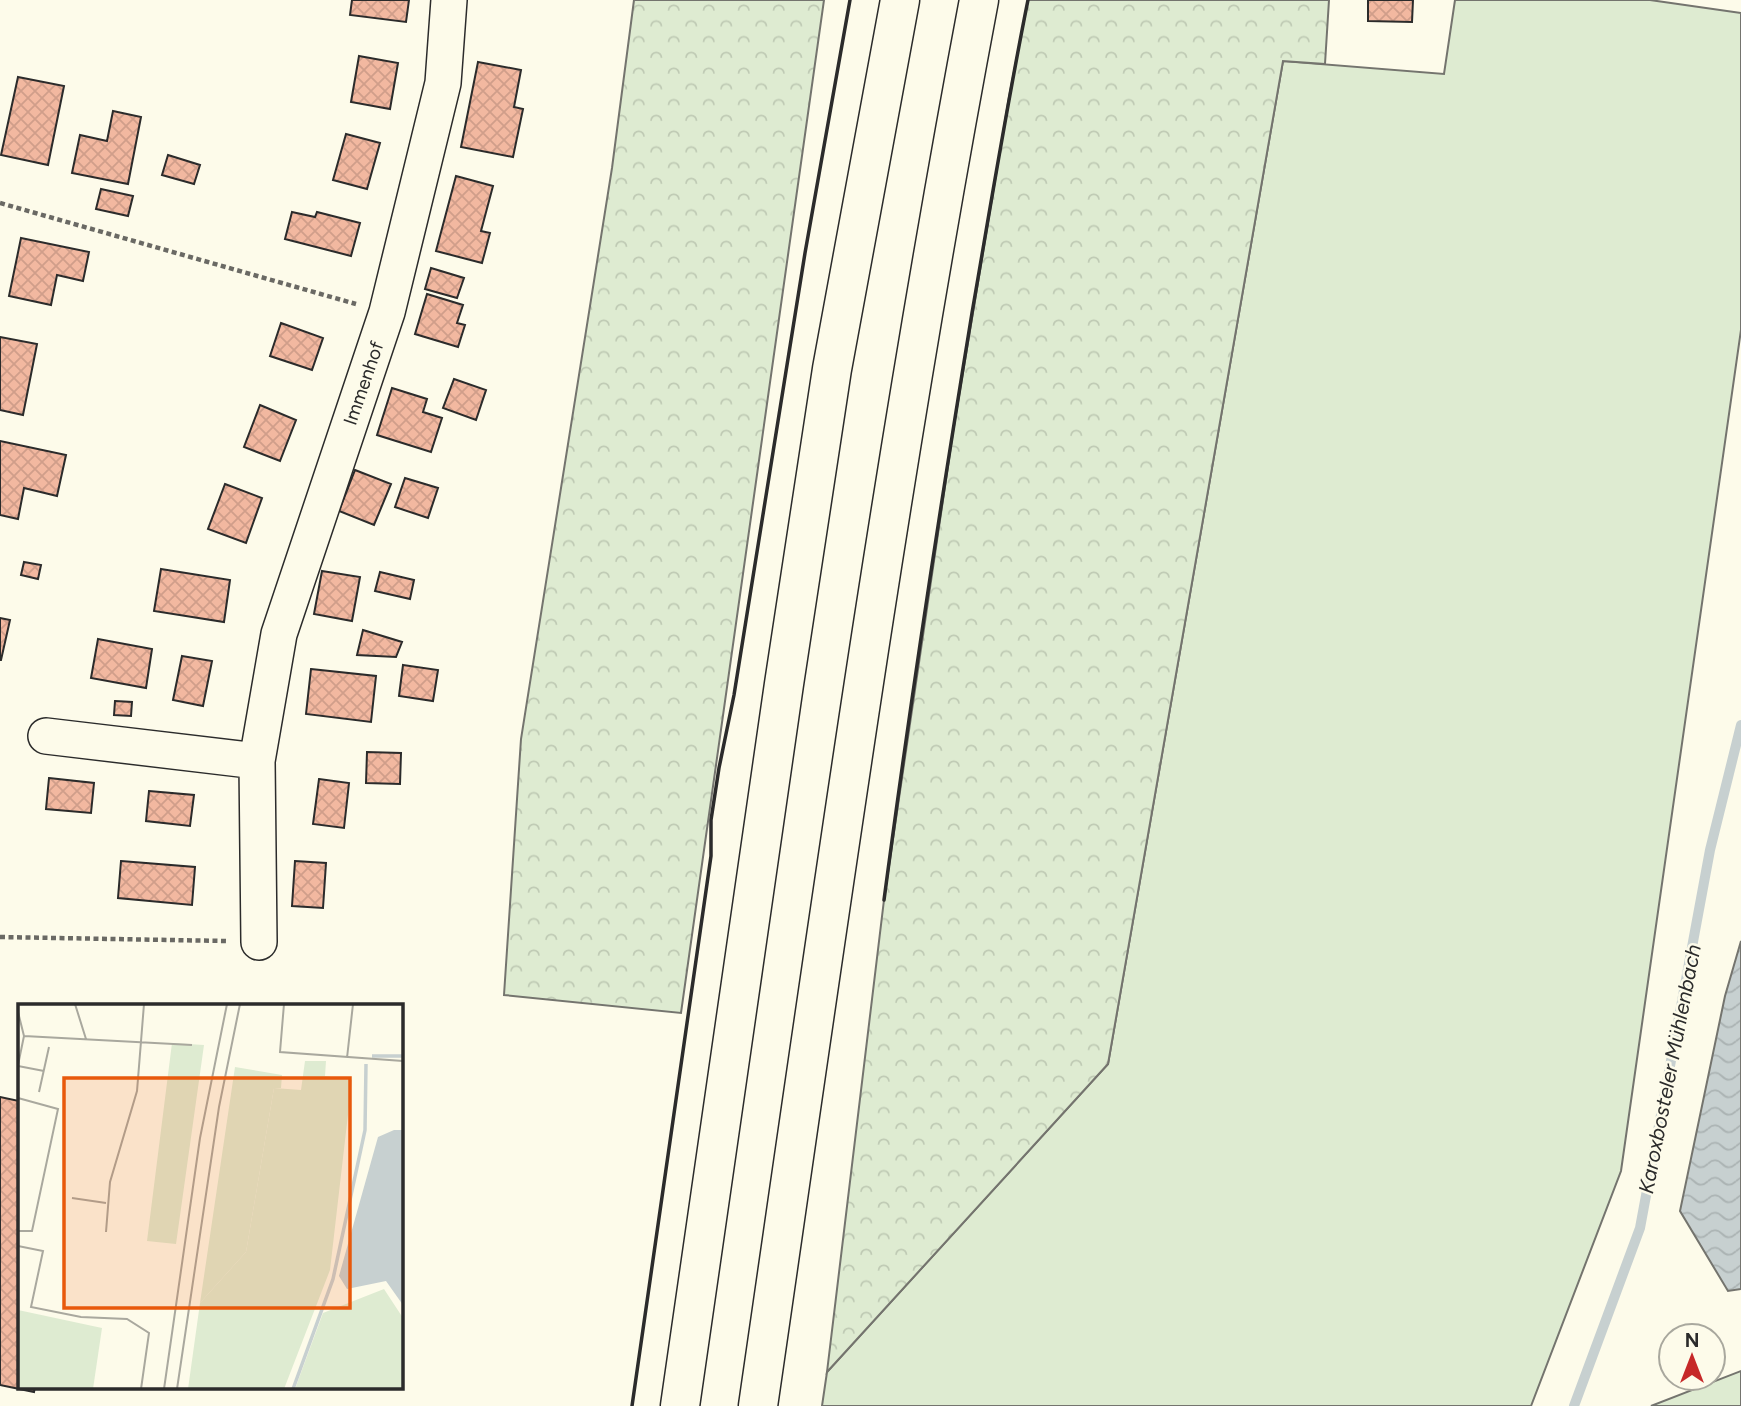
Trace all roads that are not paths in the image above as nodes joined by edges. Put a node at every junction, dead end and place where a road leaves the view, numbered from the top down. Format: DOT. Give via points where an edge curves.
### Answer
graph roads {
  1 [pos="449,0"];
  2 [pos="900,0"];
  3 [pos="979,0"];
  4 [pos="46,736"];
  5 [pos="257,761"];
  6 [pos="258,942"];
  7 [pos="680,1406"];
  8 [pos="758,1406"];
  1 -- 5 [label="street, Immenhof" via="443,83 387,312 279,634"];
  2 -- 7 [label="highway" via="832,369"];
  3 -- 8 [label="highway" via="945,180 863,689"];
  4 -- 5 [label="street"];
  5 -- 6 [label="street, Immenhof"];
}
